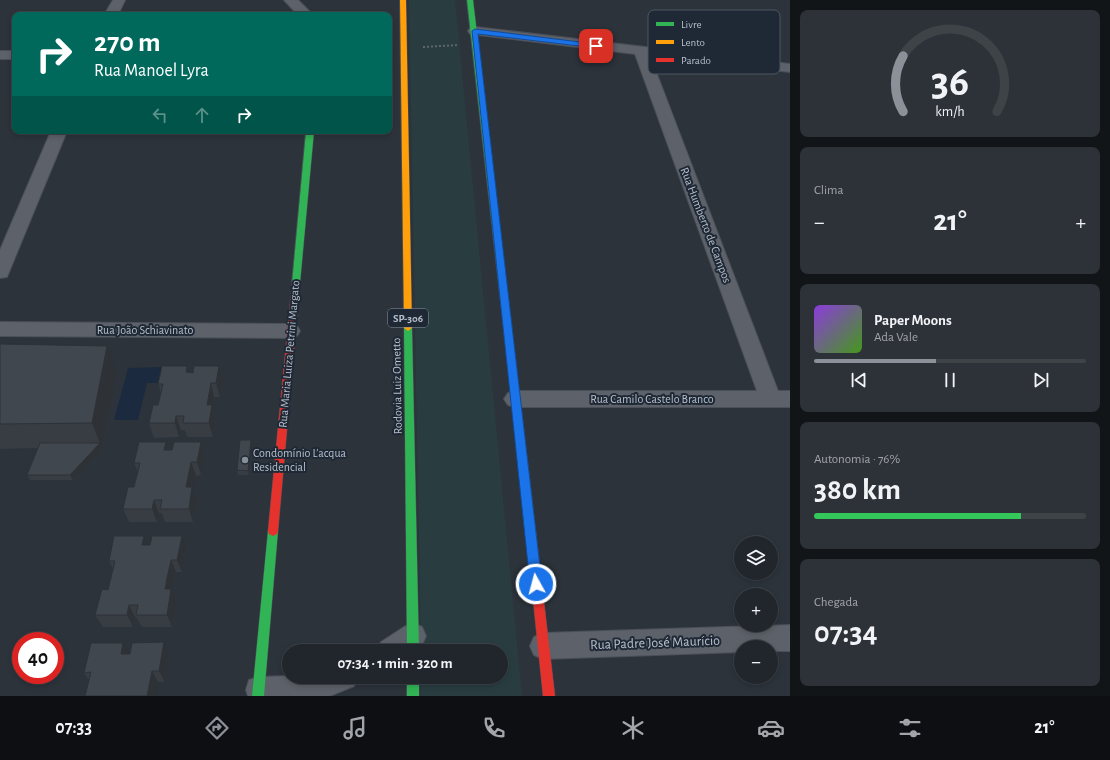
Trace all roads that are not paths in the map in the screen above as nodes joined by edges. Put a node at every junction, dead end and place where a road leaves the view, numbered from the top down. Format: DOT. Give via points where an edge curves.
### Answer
graph roads {
  1 [pos="119,0"];
  2 [pos="290,0"];
  3 [pos="403,0"];
  4 [pos="470,0"];
  5 [pos="113,12"];
  6 [pos="303,12"];
  7 [pos="475,38"];
  8 [pos="641,51"];
  9 [pos="648,52"];
  10 [pos="0,55"];
  11 [pos="12,55"];
  12 [pos="780,67"];
  13 [pos="648,68"];
  14 [pos="790,68"];
  15 [pos="650,74"];
  16 [pos="58,134"];
  17 [pos="310,134"];
  18 [pos="0,272"];
  19 [pos="0,330"];
  20 [pos="290,330"];
  21 [pos="515,399"];
  22 [pos="781,399"];
  23 [pos="790,638"];
  24 [pos="413,644"];
  25 [pos="543,646"];
  26 [pos="324,684"];
  27 [pos="413,684"];
  28 [pos="259,693"];
  29 [pos="413,696"];
  30 [pos="549,696"];
  1 -- 5 [label="street"];
  2 -- 6 [label="street"];
  3 -- 24 [label="street, Rodovia Luiz Ometto / SP-306"];
  4 -- 7 [label="street"];
  7 -- 8 [label="street"];
  7 -- 21 [label="street"];
  8 -- 9 [label="street"];
  8 -- 13 [label="street, Rua Humberto de Campos"];
  10 -- 11 [label="street"];
  12 -- 14 [label="street"];
  15 -- 22 [label="street, Rua Humberto de Campos"];
  16 -- 18 [label="street"];
  17 -- 20 [label="street, Rua Maria Luiza Petrini Margato"];
  19 -- 20 [label="street, Rua João Schiavinato"];
  20 -- 28 [label="street, Rua Maria Luiza Petrini Margato"];
  21 -- 22 [label="street, Rua Camilo Castelo Branco"];
  21 -- 25 [label="street"];
  23 -- 25 [label="street, Rua Padre José Maurício"];
  25 -- 30 [label="street"];
  26 -- 28 [label="street" via="304,689"];
  27 -- 29 [label="street"];
}
